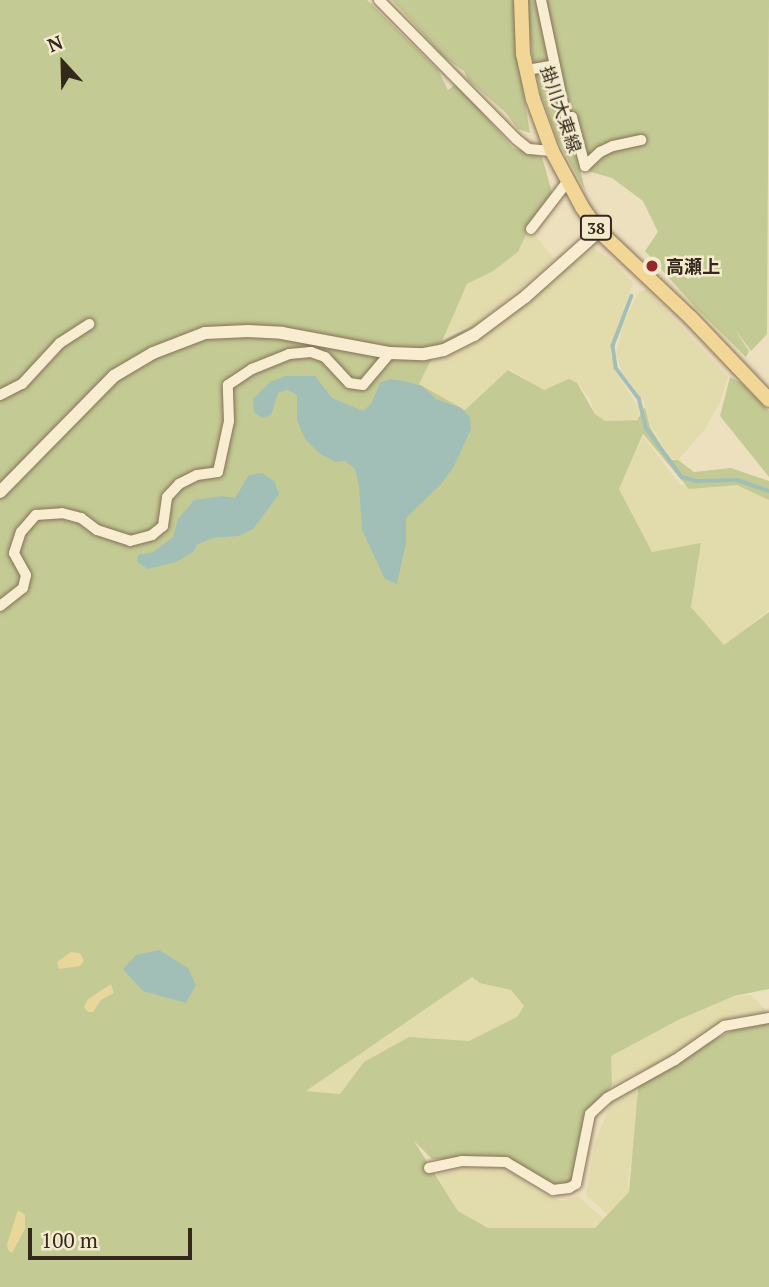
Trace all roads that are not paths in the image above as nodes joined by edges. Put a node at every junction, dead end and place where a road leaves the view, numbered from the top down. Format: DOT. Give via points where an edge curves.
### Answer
graph roads {
  1 [pos="379,0"];
  2 [pos="521,0"];
  3 [pos="541,0"];
  4 [pos="555,65"];
  5 [pos="527,70"];
  6 [pos="641,140"];
  7 [pos="552,151"];
  8 [pos="568,181"];
  9 [pos="531,229"];
  10 [pos="599,232"];
  11 [pos="89,324"];
  12 [pos="390,353"];
  13 [pos="0,395"];
  14 [pos="769,400"];
  15 [pos="0,492"];
  16 [pos="0,606"];
  17 [pos="769,1018"];
  18 [pos="429,1168"];
  1 -- 7 [label="street" via="516,139 530,149"];
  2 -- 5 [label="main road, 掛川大東線 / 38"];
  3 -- 4 [label="street"];
  4 -- 5 [label="street"];
  4 -- 6 [label="street" via="566,118 572,117 584,166 613,146"];
  5 -- 7 [label="main road, 掛川大東線 / 38"];
  7 -- 8 [label="main road, 掛川大東線 / 38"];
  8 -- 9 [label="street"];
  8 -- 10 [label="main road, 掛川大東線 / 38"];
  10 -- 12 [label="street" via="474,335 444,350"];
  10 -- 14 [label="main road, 掛川大東線 / 38"];
  11 -- 13 [label="street" via="60,343 22,384"];
  12 -- 15 [label="street" via="282,333 205,333 153,353 114,376"];
  12 -- 16 [label="street" via="363,385 349,383 325,357 311,352 289,354 252,369 228,385 229,421 218,472 179,484 167,498 163,526 152,535 130,541 97,530 81,518 62,513 36,515 21,532 14,553 26,575 23,588"];
  17 -- 18 [label="street" via="724,1026 607,1098 590,1114 576,1184 569,1188 553,1190 506,1162 462,1161"];
}
